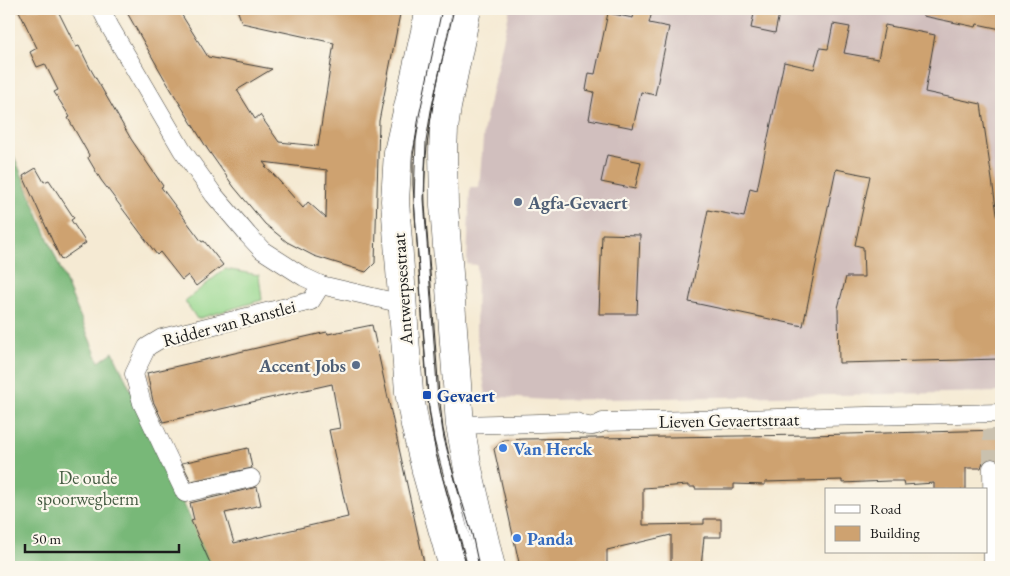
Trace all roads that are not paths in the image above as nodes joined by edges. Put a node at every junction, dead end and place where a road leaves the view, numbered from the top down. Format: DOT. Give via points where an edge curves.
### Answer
graph roads {
  1 [pos="101,9"];
  2 [pos="430,9"];
  3 [pos="448,9"];
  4 [pos="467,9"];
  5 [pos="321,286"];
  6 [pos="403,304"];
  7 [pos="995,419"];
  8 [pos="460,425"];
  9 [pos="992,468"];
  10 [pos="251,478"];
  11 [pos="454,567"];
  12 [pos="473,567"];
  13 [pos="491,567"];
  14 [pos="993,567"];
  1 -- 5 [label="street, Ridder van Ranstlei" via="182,150 214,195 262,250"];
  2 -- 6 [label="main road, Antwerpsestraat" via="395,176"];
  3 -- 12 [label="lane" via="424,117 419,199 433,401 439,439"];
  4 -- 8 [label="main road" via="447,107 442,152"];
  5 -- 6 [label="street, Ridder van Ranstlei"];
  5 -- 10 [label="street, Ridder van Ranstlei" via="311,301 162,338 147,347 134,374 142,403 185,492"];
  6 -- 11 [label="main road, Antwerpsestraat" via="415,425"];
  7 -- 8 [label="street, Lieven Gevaertstraat" via="603,422 595,427 576,422"];
  8 -- 13 [label="main road"];
  9 -- 14 [label="street"];
}
